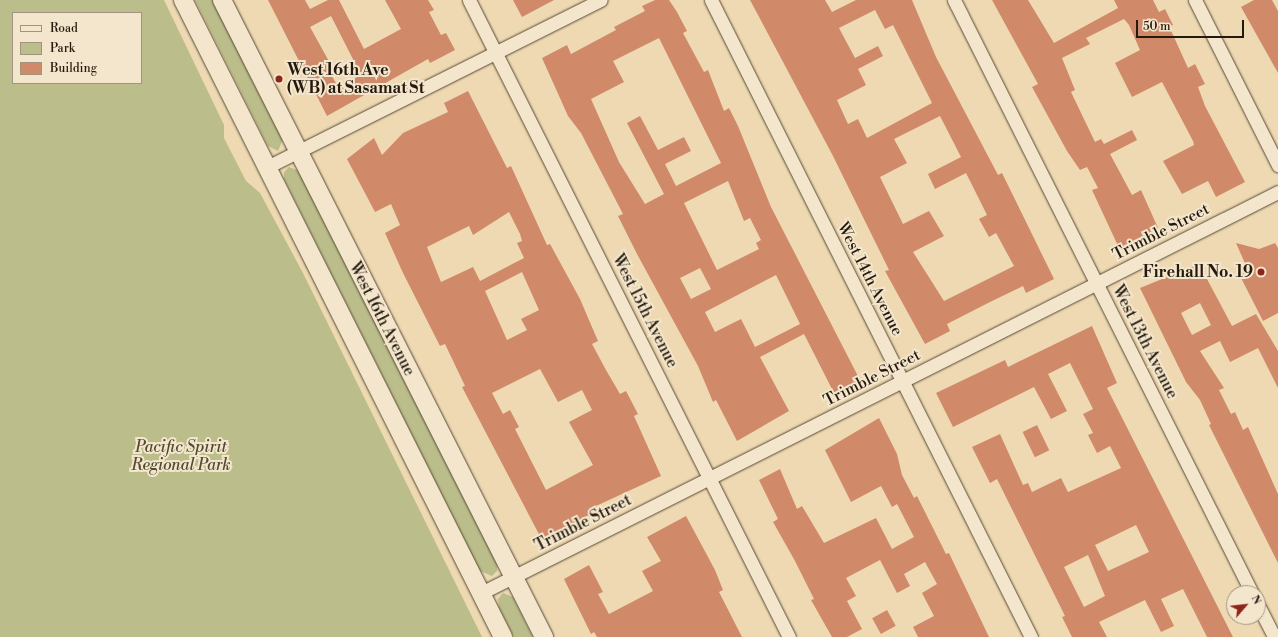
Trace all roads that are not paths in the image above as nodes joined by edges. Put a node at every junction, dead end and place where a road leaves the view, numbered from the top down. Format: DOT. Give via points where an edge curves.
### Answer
graph roads {
  1 [pos="183,0"];
  2 [pos="222,0"];
  3 [pos="468,0"];
  4 [pos="600,0"];
  5 [pos="711,0"];
  6 [pos="954,0"];
  7 [pos="1196,0"];
  8 [pos="495,53"];
  9 [pos="297,152"];
  10 [pos="1278,165"];
  11 [pos="267,167"];
  12 [pos="1278,192"];
  13 [pos="1096,284"];
  14 [pos="902,381"];
  15 [pos="710,478"];
  16 [pos="514,577"];
  17 [pos="1248,585"];
  18 [pos="481,593"];
  19 [pos="1266,621"];
  20 [pos="503,637"];
  21 [pos="544,637"];
  22 [pos="789,637"];
  23 [pos="1031,637"];
  24 [pos="1274,637"];
  1 -- 11 [label="main road"];
  2 -- 9 [label="main road, West 16th Avenue"];
  3 -- 8 [label="street, West 15th Avenue"];
  4 -- 8 [label="street"];
  5 -- 14 [label="street, West 14th Avenue"];
  6 -- 13 [label="street, West 13th Avenue"];
  7 -- 10 [label="street"];
  8 -- 9 [label="street"];
  8 -- 15 [label="street, West 15th Avenue"];
  9 -- 11 [label="street"];
  9 -- 16 [label="main road, West 16th Avenue"];
  11 -- 18 [label="main road"];
  12 -- 13 [label="street, Trimble Street"];
  13 -- 14 [label="street, Trimble Street"];
  13 -- 17 [label="street, West 13th Avenue"];
  14 -- 15 [label="street, Trimble Street"];
  14 -- 23 [label="street, West 14th Avenue"];
  15 -- 16 [label="street, Trimble Street"];
  15 -- 22 [label="street, West 15th Avenue"];
  16 -- 18 [label="street, Trimble Street"];
  16 -- 21 [label="main road, West 16th Avenue"];
  18 -- 20 [label="main road"];
  19 -- 24 [label="street"];
}
